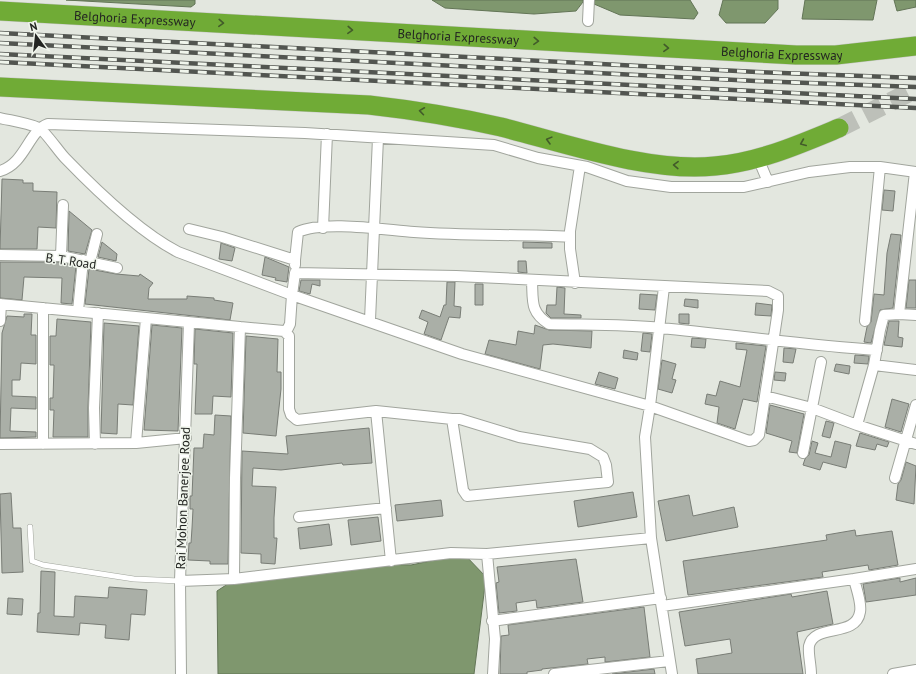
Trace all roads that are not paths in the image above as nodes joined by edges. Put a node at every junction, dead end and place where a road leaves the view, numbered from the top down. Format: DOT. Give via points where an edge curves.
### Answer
graph roads {
  1 [pos="589,0"];
  2 [pos="0,11"];
  3 [pos="588,21"];
  4 [pos="916,46"];
  5 [pos="0,87"];
  6 [pos="0,118"];
  7 [pos="838,128"];
  8 [pos="38,132"];
  9 [pos="327,134"];
  10 [pos="378,138"];
  11 [pos="758,158"];
  12 [pos="580,166"];
  13 [pos="880,167"];
  14 [pos="0,171"];
  15 [pos="916,172"];
  16 [pos="768,182"];
  17 [pos="63,205"];
  18 [pos="375,227"];
  19 [pos="323,228"];
  20 [pos="188,229"];
  21 [pos="97,234"];
  22 [pos="570,237"];
  23 [pos="0,255"];
  24 [pos="61,256"];
  25 [pos="295,260"];
  26 [pos="86,261"];
  27 [pos="117,268"];
  28 [pos="295,273"];
  29 [pos="372,274"];
  30 [pos="532,281"];
  31 [pos="575,283"];
  32 [pos="664,287"];
  33 [pos="292,298"];
  34 [pos="0,304"];
  35 [pos="43,308"];
  36 [pos="78,310"];
  37 [pos="98,313"];
  38 [pos="899,314"];
  39 [pos="916,315"];
  40 [pos="146,318"];
  41 [pos="370,320"];
  42 [pos="865,320"];
  43 [pos="0,321"];
  44 [pos="189,323"];
  45 [pos="240,327"];
  46 [pos="288,328"];
  47 [pos="660,328"];
  48 [pos="774,340"];
  49 [pos="877,350"];
  50 [pos="822,362"];
  51 [pos="874,365"];
  52 [pos="916,370"];
  53 [pos="765,396"];
  54 [pos="916,405"];
  55 [pos="812,408"];
  56 [pos="376,411"];
  57 [pos="649,411"];
  58 [pos="452,419"];
  59 [pos="857,425"];
  60 [pos="186,438"];
  61 [pos="905,440"];
  62 [pos="136,443"];
  63 [pos="0,444"];
  64 [pos="43,444"];
  65 [pos="95,444"];
  66 [pos="916,444"];
  67 [pos="803,453"];
  68 [pos="895,478"];
  69 [pos="386,508"];
  70 [pos="299,517"];
  71 [pos="30,527"];
  72 [pos="651,538"];
  73 [pos="487,554"];
  74 [pos="391,561"];
  75 [pos="916,569"];
  76 [pos="854,578"];
  77 [pos="234,579"];
  78 [pos="180,581"];
  79 [pos="661,602"];
  80 [pos="492,621"];
  81 [pos="669,661"];
  82 [pos="916,670"];
  83 [pos="181,674"];
  84 [pos="493,674"];
  85 [pos="554,674"];
  86 [pos="672,674"];
  87 [pos="811,674"];
  88 [pos="893,674"];
  1 -- 3 [label="street"];
  2 -- 4 [label="highway, Belghoria Expressway, one-way" via="796,56 836,55"];
  11 -- 5 [label="highway, one-way" via="714,166 671,166 629,159 440,114 369,105"];
  6 -- 8 [label="street" via="24,123"];
  7 -- 11 [label="highway, one-way" via="791,148"];
  8 -- 9 [label="street" via="48,124"];
  8 -- 14 [label="street" via="14,165"];
  8 -- 33 [label="street" via="135,222 166,246"];
  9 -- 10 [label="street"];
  9 -- 19 [label="street"];
  10 -- 12 [label="street" via="494,145 538,158"];
  10 -- 18 [label="street"];
  11 -- 16 [label="street"];
  12 -- 16 [label="street" via="627,181 671,187 744,187"];
  12 -- 22 [label="street"];
  13 -- 15 [label="street"];
  13 -- 16 [label="street" via="809,172"];
  13 -- 42 [label="street"];
  15 -- 38 [label="street"];
  17 -- 24 [label="street"];
  18 -- 19 [label="street"];
  18 -- 22 [label="street" via="413,232"];
  18 -- 29 [label="street"];
  19 -- 25 [label="street" via="298,232"];
  20 -- 25 [label="street"];
  21 -- 26 [label="street"];
  22 -- 31 [label="street"];
  23 -- 24 [label="street, B. T. Road"];
  24 -- 26 [label="street, B. T. Road"];
  25 -- 28 [label="street"];
  26 -- 27 [label="street, B. T. Road"];
  26 -- 36 [label="street"];
  28 -- 29 [label="street"];
  28 -- 33 [label="street"];
  29 -- 30 [label="street"];
  29 -- 41 [label="street"];
  30 -- 31 [label="street"];
  30 -- 47 [label="street" via="534,310 539,318 549,324"];
  31 -- 32 [label="street"];
  32 -- 47 [label="street"];
  32 -- 48 [label="street" via="768,291 778,296"];
  33 -- 41 [label="street"];
  33 -- 46 [label="street"];
  34 -- 35 [label="street"];
  34 -- 43 [label="street"];
  35 -- 36 [label="street"];
  35 -- 64 [label="street"];
  36 -- 37 [label="street"];
  37 -- 40 [label="street"];
  37 -- 65 [label="street"];
  38 -- 39 [label="street"];
  38 -- 49 [label="street" via="884,315"];
  40 -- 44 [label="street"];
  40 -- 62 [label="street"];
  41 -- 57 [label="street" via="462,354"];
  44 -- 45 [label="street"];
  44 -- 60 [label="street, Rai Mohon Banerjee Road"];
  45 -- 46 [label="street"];
  45 -- 77 [label="street" via="234,486"];
  46 -- 56 [label="street" via="289,409 293,418 297,420"];
  47 -- 48 [label="street"];
  47 -- 57 [label="street"];
  48 -- 49 [label="street"];
  48 -- 53 [label="street"];
  49 -- 51 [label="street"];
  50 -- 55 [label="street"];
  51 -- 52 [label="street"];
  51 -- 59 [label="street"];
  53 -- 55 [label="street"];
  53 -- 57 [label="street" via="759,435 749,441"];
  54 -- 61 [label="street"];
  55 -- 59 [label="street"];
  55 -- 67 [label="street"];
  56 -- 58 [label="street"];
  56 -- 69 [label="street"];
  57 -- 72 [label="street" via="645,437"];
  58 -- 58 [label="street" via="519,437 590,449 603,457 608,482 467,496 463,490"];
  59 -- 61 [label="street"];
  60 -- 62 [label="street"];
  60 -- 78 [label="street, Rai Mohon Banerjee Road"];
  61 -- 66 [label="street"];
  61 -- 68 [label="street"];
  62 -- 65 [label="street"];
  63 -- 64 [label="street"];
  64 -- 65 [label="street"];
  69 -- 70 [label="street"];
  69 -- 74 [label="street"];
  71 -- 78 [label="lane" via="32,561 43,565 134,579"];
  72 -- 73 [label="street"];
  72 -- 79 [label="street"];
  73 -- 74 [label="street" via="451,553"];
  73 -- 80 [label="street"];
  74 -- 77 [label="street"];
  75 -- 76 [label="street"];
  76 -- 79 [label="street"];
  76 -- 87 [label="street" via="860,612 858,620 854,625 819,634 812,639 809,646"];
  77 -- 78 [label="street"];
  78 -- 83 [label="street, Rai Mohon Banerjee Road"];
  79 -- 80 [label="street"];
  79 -- 81 [label="street"];
  80 -- 84 [label="street" via="495,639"];
  81 -- 85 [label="street"];
  81 -- 86 [label="street"];
  82 -- 88 [label="street"];
}
